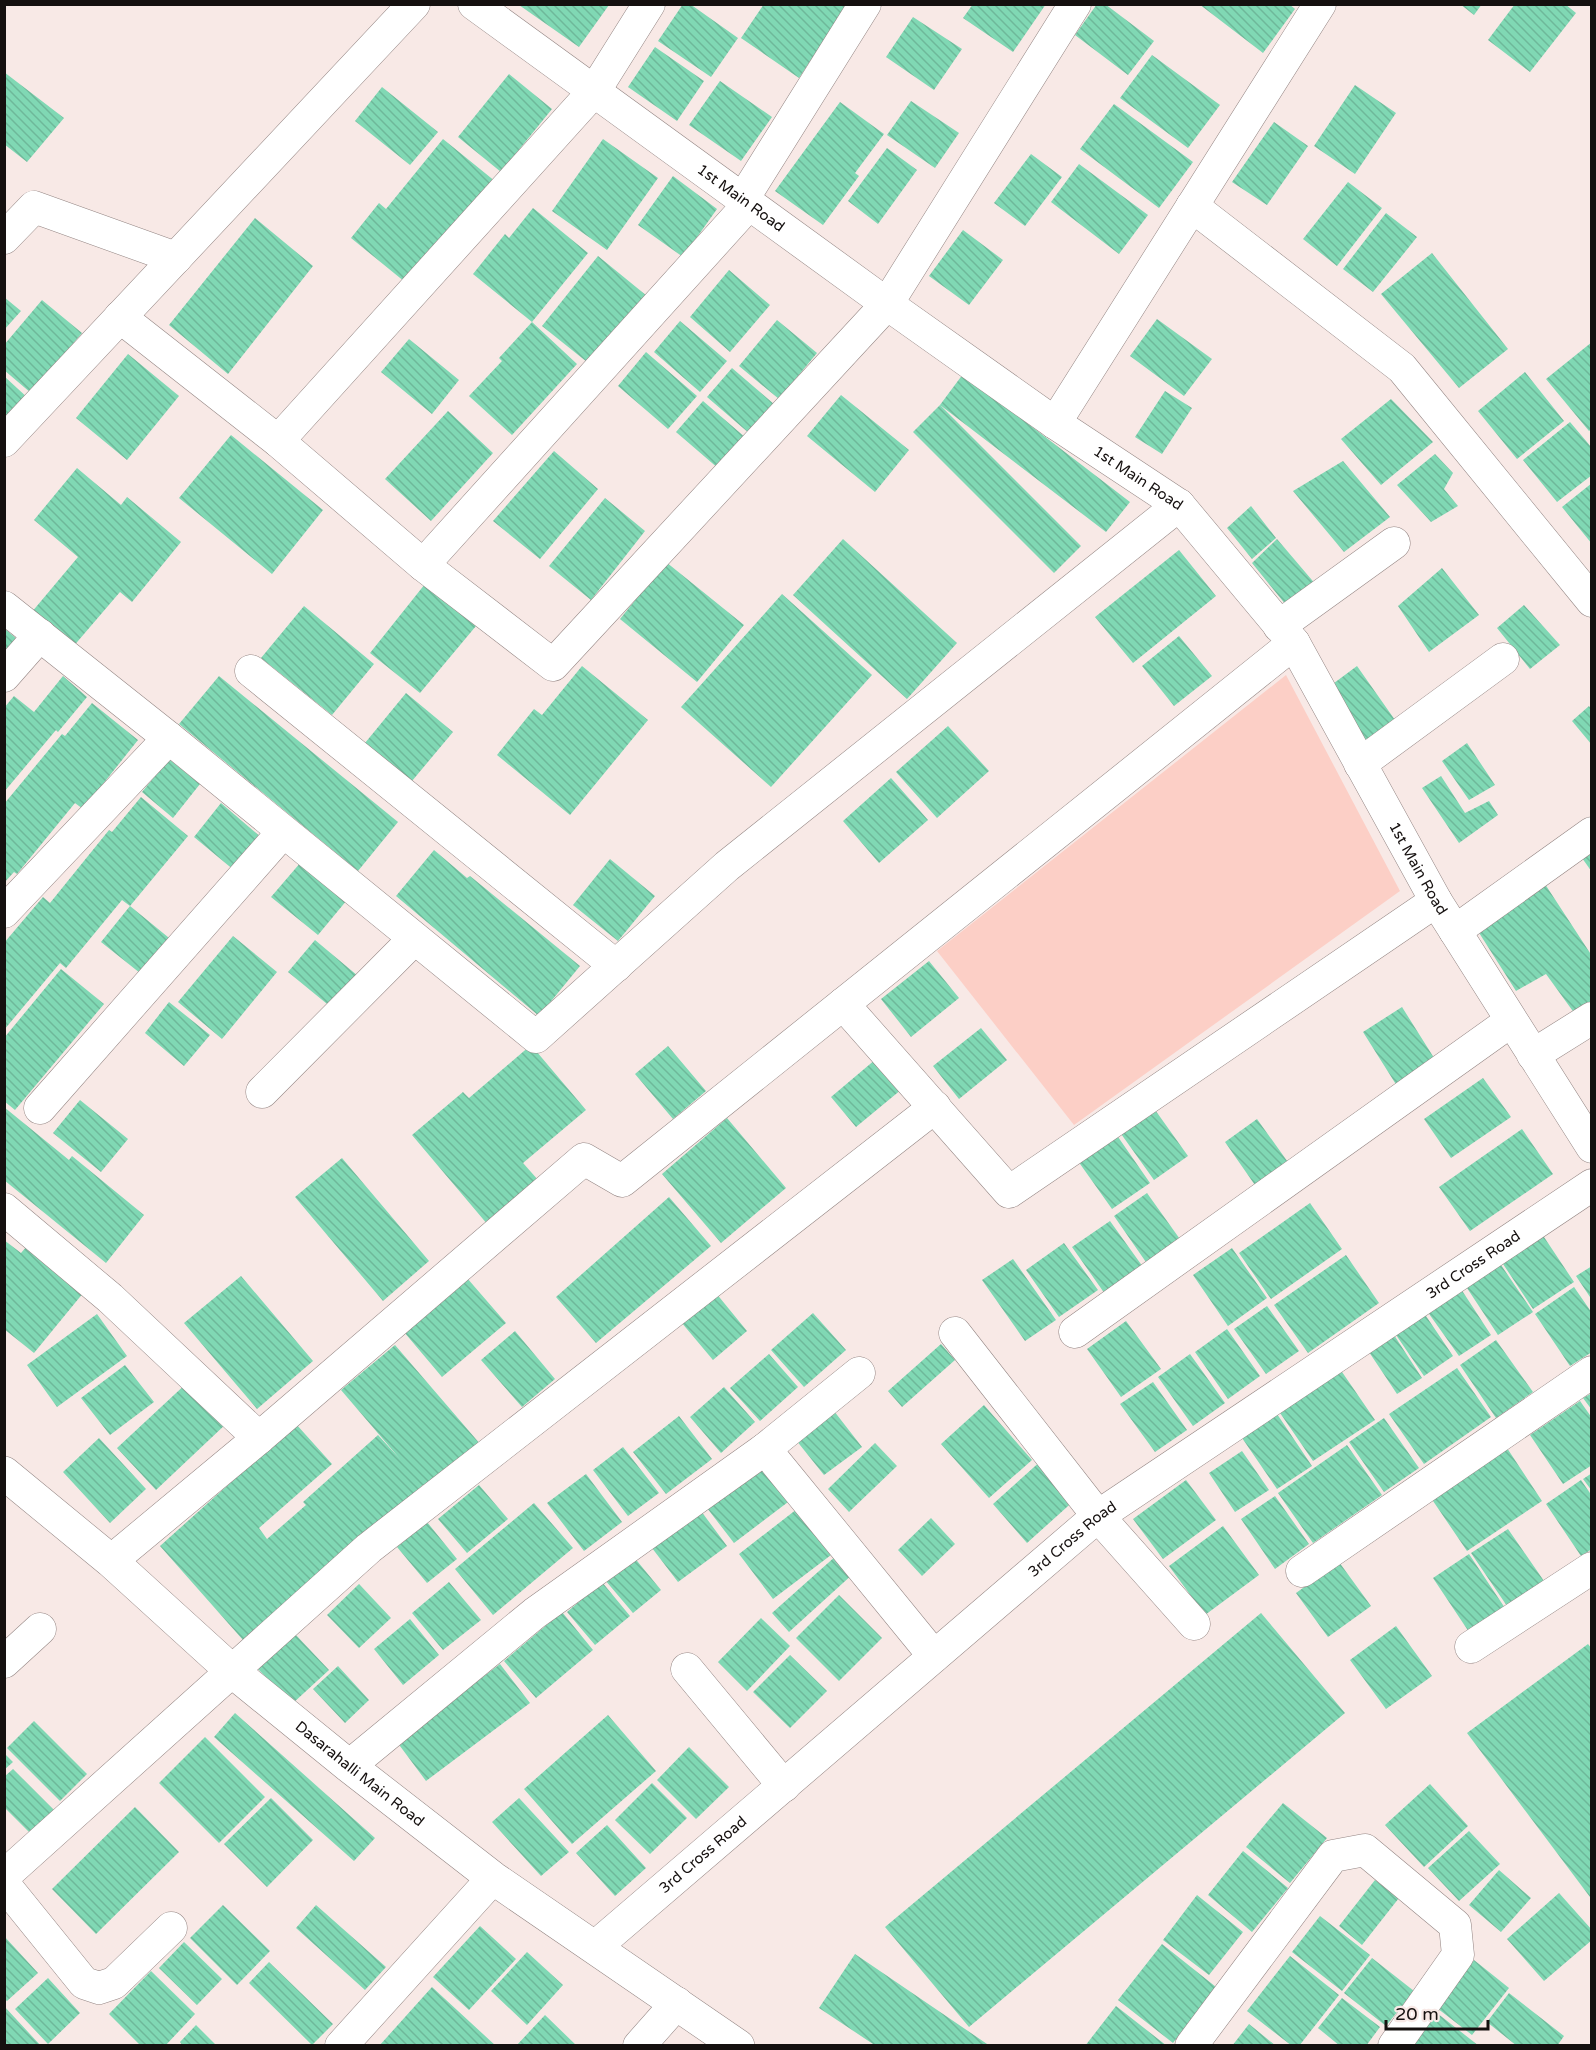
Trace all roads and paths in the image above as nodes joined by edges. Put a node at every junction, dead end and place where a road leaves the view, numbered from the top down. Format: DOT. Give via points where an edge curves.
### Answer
graph roads {
  1 [pos="414,4"];
  2 [pos="474,4"];
  3 [pos="650,4"];
  4 [pos="865,4"];
  5 [pos="1075,4"];
  6 [pos="1320,4"];
  7 [pos="594,90"];
  8 [pos="746,202"];
  9 [pos="1192,206"];
  10 [pos="4,238"];
  11 [pos="176,258"];
  12 [pos="887,304"];
  13 [pos="120,317"];
  14 [pos="1055,423"];
  15 [pos="4,441"];
  16 [pos="278,441"];
  17 [pos="1179,505"];
  18 [pos="1394,543"];
  19 [pos="423,565"];
  20 [pos="1592,601"];
  21 [pos="4,607"];
  22 [pos="1286,634"];
  23 [pos="40,635"];
  24 [pos="1503,659"];
  25 [pos="251,671"];
  26 [pos="4,676"];
  27 [pos="170,738"];
  28 [pos="1360,764"];
  29 [pos="283,832"];
  30 [pos="1592,833"];
  31 [pos="1436,901"];
  32 [pos="4,912"];
  33 [pos="1455,931"];
  34 [pos="414,939"];
  35 [pos="616,966"];
  36 [pos="843,1004"];
  37 [pos="1592,1018"];
  38 [pos="1511,1020"];
  39 [pos="1533,1055"];
  40 [pos="262,1092"];
  41 [pos="934,1107"];
  42 [pos="40,1108"];
  43 [pos="1592,1148"];
  44 [pos="1592,1185"];
  45 [pos="4,1209"];
  46 [pos="1075,1332"];
  47 [pos="955,1333"];
  48 [pos="1592,1372"];
  49 [pos="859,1373"];
  50 [pos="260,1438"];
  51 [pos="765,1449"];
  52 [pos="4,1473"];
  53 [pos="1098,1516"];
  54 [pos="111,1562"];
  55 [pos="1592,1568"];
  56 [pos="1302,1571"];
  57 [pos="1194,1624"];
  58 [pos="40,1629"];
  59 [pos="1471,1647"];
  60 [pos="934,1656"];
  61 [pos="4,1662"];
  62 [pos="687,1669"];
  63 [pos="232,1671"];
  64 [pos="349,1766"];
  65 [pos="784,1786"];
  66 [pos="4,1876"];
  67 [pos="493,1878"];
  68 [pos="4,1884"];
  69 [pos="171,1929"];
  70 [pos="596,1947"];
  71 [pos="677,2003"];
  72 [pos="341,2046"];
  73 [pos="639,2046"];
  74 [pos="738,2046"];
  75 [pos="1191,2046"];
  76 [pos="1394,2046"];
  1 -- 11 [label="street"];
  2 -- 7 [label="street, 1st Main Road"];
  3 -- 7 [label="street"];
  4 -- 8 [label="street"];
  5 -- 12 [label="street"];
  6 -- 9 [label="street"];
  7 -- 8 [label="street, 1st Main Road"];
  7 -- 16 [label="street"];
  8 -- 12 [label="street, 1st Main Road"];
  8 -- 19 [label="street"];
  9 -- 14 [label="street"];
  9 -- 20 [label="street" via="1402,368"];
  10 -- 11 [label="street" via="34,207"];
  11 -- 13 [label="street"];
  12 -- 14 [label="street, 1st Main Road"];
  12 -- 19 [label="street" via="554,665"];
  13 -- 15 [label="street"];
  13 -- 16 [label="street"];
  14 -- 17 [label="street, 1st Main Road"];
  16 -- 19 [label="street"];
  17 -- 22 [label="street, 1st Main Road"];
  17 -- 35 [label="street" via="727,866"];
  18 -- 22 [label="street"];
  21 -- 23 [label="street"];
  22 -- 28 [label="street, 1st Main Road"];
  22 -- 36 [label="street"];
  23 -- 26 [label="street"];
  23 -- 27 [label="street"];
  24 -- 28 [label="street"];
  25 -- 35 [label="street"];
  27 -- 29 [label="street"];
  27 -- 32 [label="street"];
  28 -- 31 [label="street, 1st Main Road"];
  29 -- 34 [label="street"];
  29 -- 42 [label="street"];
  30 -- 33 [label="street"];
  31 -- 33 [label="street, 1st Main Road"];
  31 -- 41 [label="street" via="1009,1192"];
  33 -- 38 [label="street, 1st Main Road"];
  34 -- 35 [label="street" via="536,1037"];
  34 -- 40 [label="street"];
  36 -- 41 [label="street"];
  36 -- 50 [label="street" via="622,1181 584,1159"];
  37 -- 39 [label="street"];
  38 -- 39 [label="street, 1st Main Road"];
  38 -- 46 [label="street"];
  39 -- 43 [label="street, 1st Main Road"];
  41 -- 63 [label="street" via="369,1548"];
  44 -- 53 [label="street, 3rd Cross Road"];
  45 -- 50 [label="street" via="110,1298"];
  47 -- 53 [label="street"];
  48 -- 56 [label="street"];
  49 -- 51 [label="street"];
  50 -- 54 [label="street"];
  51 -- 60 [label="street"];
  51 -- 64 [label="street" via="535,1613"];
  52 -- 54 [label="street, Dasarahalli Main Road"];
  53 -- 57 [label="street"];
  53 -- 60 [label="street, 3rd Cross Road"];
  54 -- 63 [label="street, Dasarahalli Main Road"];
  55 -- 59 [label="street"];
  58 -- 61 [label="street"];
  60 -- 65 [label="street, 3rd Cross Road"];
  62 -- 65 [label="street"];
  63 -- 64 [label="street, Dasarahalli Main Road"];
  63 -- 66 [label="street"];
  64 -- 67 [label="street, Dasarahalli Main Road"];
  65 -- 70 [label="street, 3rd Cross Road"];
  67 -- 70 [label="street, Dasarahalli Main Road"];
  67 -- 72 [label="street"];
  68 -- 69 [label="street" via="84,1983 99,1988 114,1983"];
  70 -- 71 [label="street, Dasarahalli Main Road"];
  71 -- 73 [label="street"];
  71 -- 74 [label="street, Dasarahalli Main Road"];
  75 -- 76 [label="street" via="1334,1856 1365,1850 1455,1925 1458,1955"];
}
